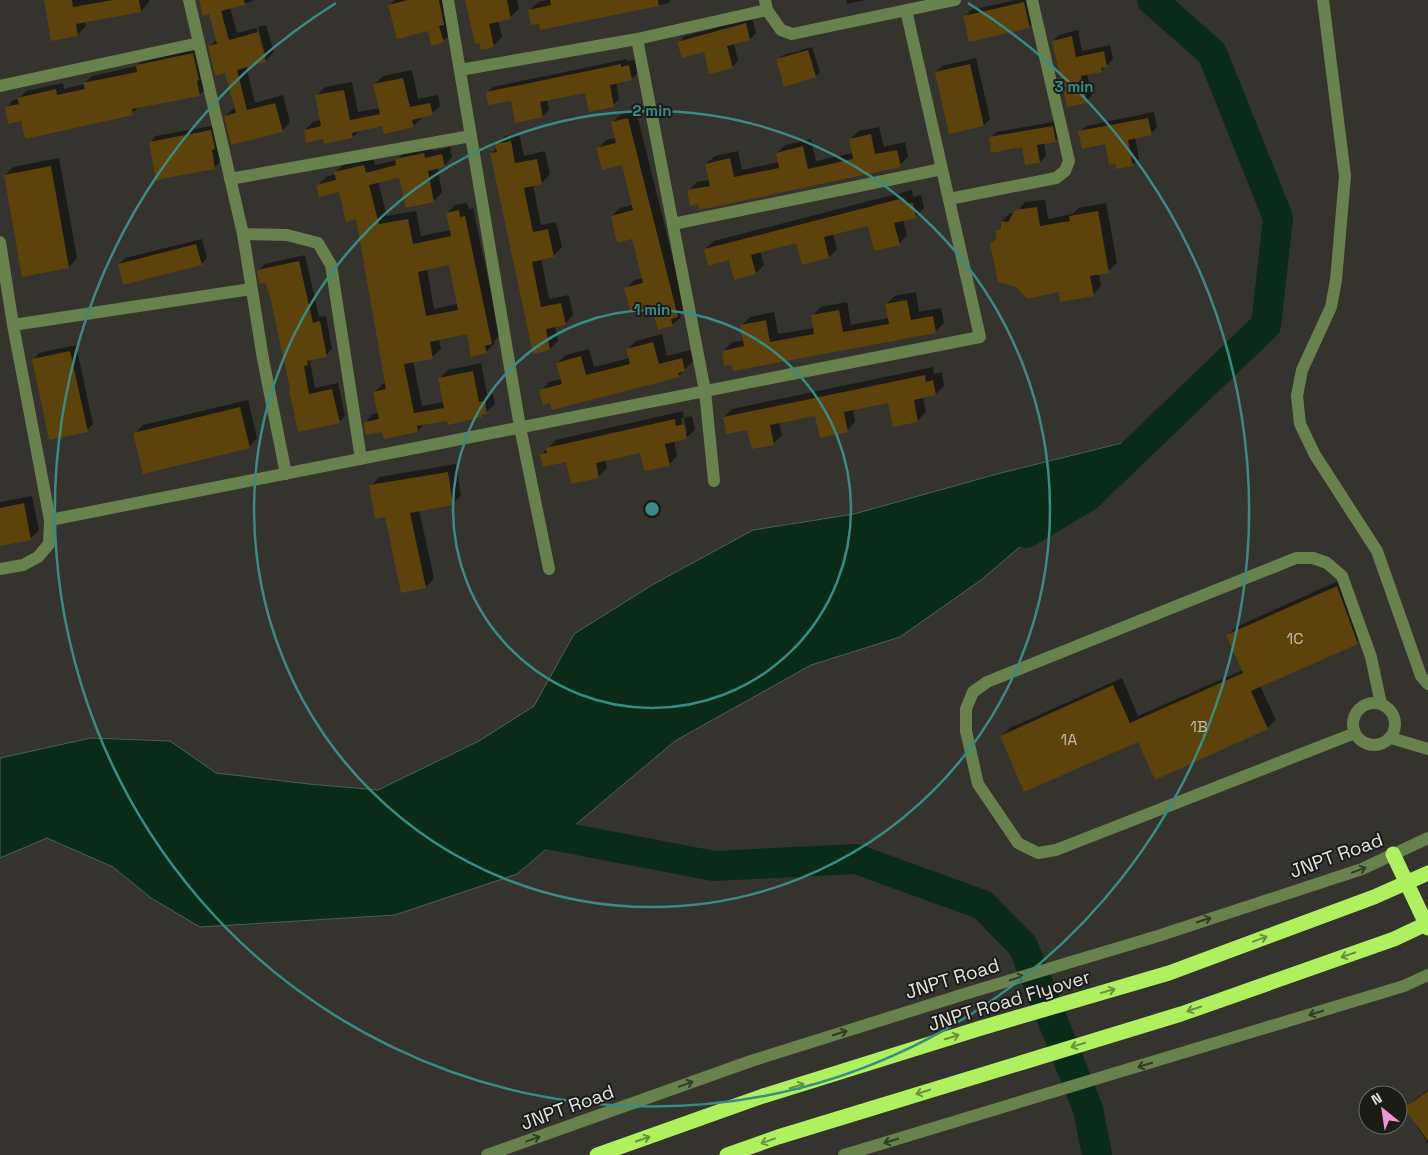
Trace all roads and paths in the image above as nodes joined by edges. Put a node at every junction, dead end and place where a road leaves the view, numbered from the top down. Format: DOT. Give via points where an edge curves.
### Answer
graph roads {
  1 [pos="189,0"];
  2 [pos="448,0"];
  3 [pos="955,0"];
  4 [pos="1032,0"];
  5 [pos="1323,0"];
  6 [pos="766,5"];
  7 [pos="906,10"];
  8 [pos="637,39"];
  9 [pos="199,43"];
  10 [pos="460,70"];
  11 [pos="0,86"];
  12 [pos="471,136"];
  13 [pos="942,169"];
  14 [pos="230,179"];
  15 [pos="949,198"];
  16 [pos="673,224"];
  17 [pos="243,234"];
  18 [pos="0,242"];
  19 [pos="252,289"];
  20 [pos="13,325"];
  21 [pos="705,391"];
  22 [pos="520,427"];
  23 [pos="361,459"];
  24 [pos="286,474"];
  25 [pos="714,481"];
  26 [pos="50,520"];
  27 [pos="0,569"];
  28 [pos="549,569"];
  29 [pos="1428,684"];
  30 [pos="1381,704"];
  31 [pos="1355,733"];
  32 [pos="1391,738"];
  33 [pos="1428,749"];
  34 [pos="1428,838"];
  35 [pos="1393,854"];
  36 [pos="1428,872"];
  37 [pos="1428,924"];
  38 [pos="1428,928"];
  39 [pos="1428,975"];
  40 [pos="487,1155"];
  41 [pos="597,1155"];
  42 [pos="727,1155"];
  43 [pos="844,1155"];
  1 -- 9 [label="street"];
  2 -- 10 [label="street"];
  3 -- 7 [label="street"];
  4 -- 15 [label="street" via="1069,161 1065,171 1056,178"];
  5 -- 29 [label="street" via="1345,176 1336,280 1330,307 1302,370 1297,396 1300,424 1315,455 1377,551 1421,676"];
  6 -- 7 [label="street" via="781,30 792,34"];
  6 -- 8 [label="street"];
  7 -- 13 [label="street"];
  8 -- 10 [label="street"];
  8 -- 16 [label="street"];
  9 -- 11 [label="street"];
  9 -- 14 [label="street"];
  10 -- 12 [label="street"];
  12 -- 14 [label="street"];
  12 -- 22 [label="street"];
  13 -- 15 [label="street"];
  13 -- 16 [label="street"];
  14 -- 17 [label="street"];
  15 -- 21 [label="street" via="980,337"];
  16 -- 21 [label="street"];
  17 -- 19 [label="street"];
  17 -- 23 [label="street" via="287,235 318,243 331,265"];
  18 -- 20 [label="street"];
  19 -- 20 [label="street"];
  19 -- 24 [label="street" via="262,359"];
  20 -- 26 [label="street"];
  21 -- 22 [label="street"];
  21 -- 25 [label="street"];
  22 -- 23 [label="street"];
  22 -- 28 [label="street"];
  23 -- 24 [label="street"];
  24 -- 26 [label="street"];
  26 -- 27 [label="street" via="49,544 38,557 24,565"];
  30 -- 31 [label="street" via="1367,704 1356,713"];
  30 -- 31 [label="street" via="1371,657 1342,576 1328,563 1313,558 1296,558 987,682 973,692 966,709 966,731 978,784 1018,843 1038,853 1056,850"];
  30 -- 32 [label="street" via="1395,718"];
  31 -- 32 [label="street" via="1359,739 1372,745"];
  32 -- 33 [label="street"];
  34 -- 35 [label="street, JNPT Road"];
  35 -- 38 [label="highway"];
  40 -- 35 [label="street, JNPT Road, one-way" via="751,1061 1158,936 1362,869"];
  41 -- 36 [label="highway, JNPT Road Flyover, one-way" via="763,1096 1169,973 1374,896"];
  37 -- 42 [label="highway, one-way" via="1181,1014"];
  39 -- 43 [label="street, one-way" via="1404,986"];
}
